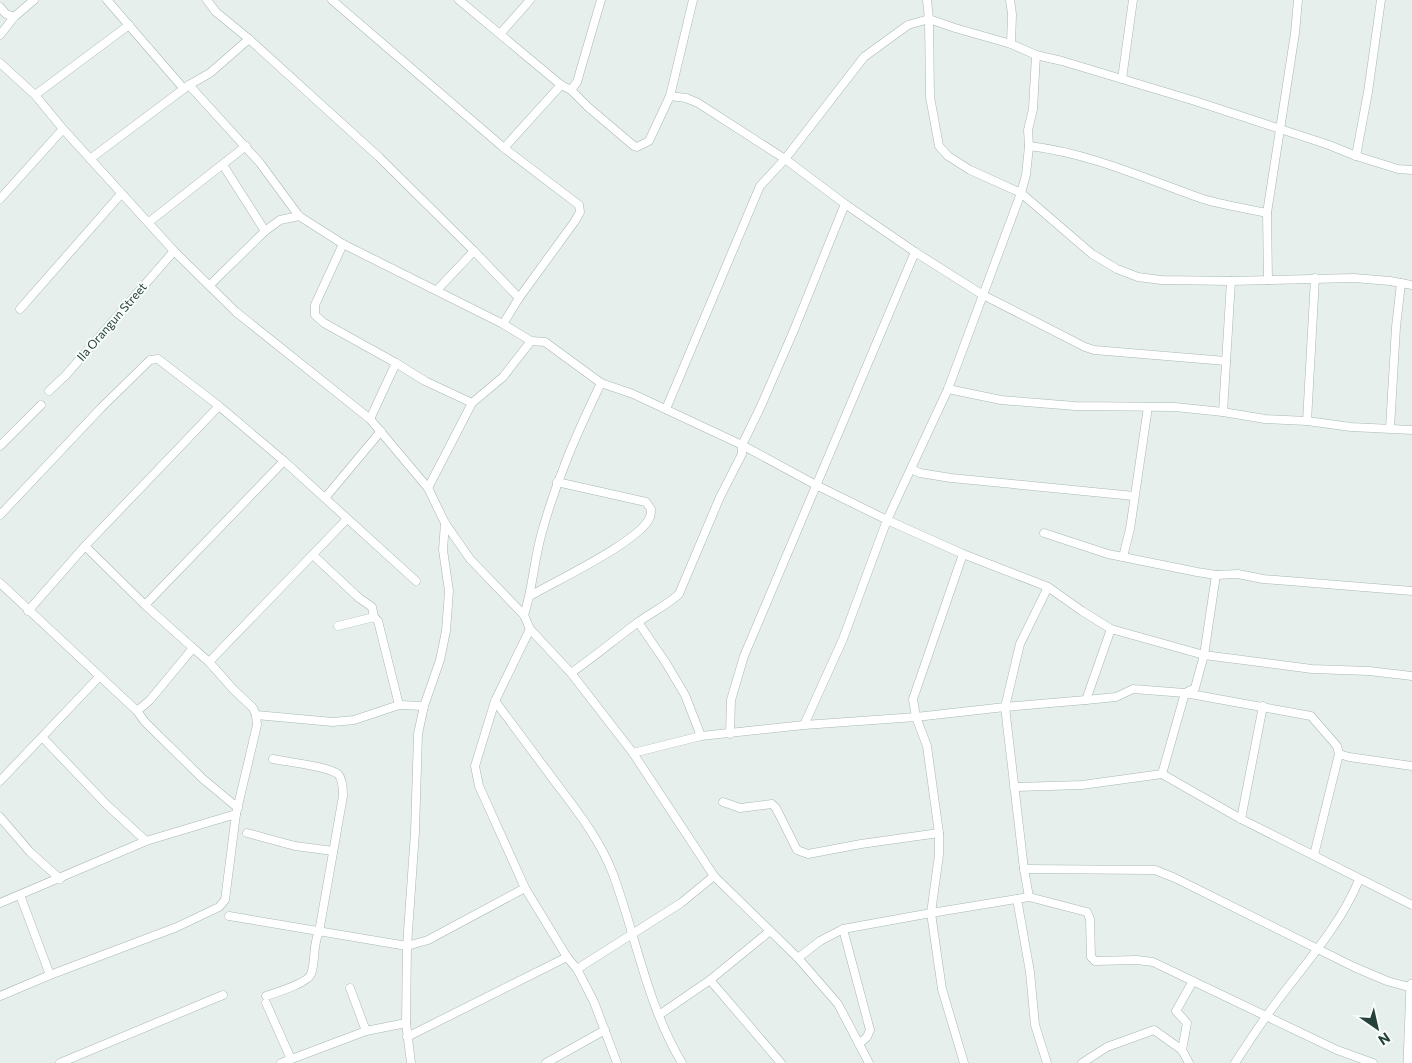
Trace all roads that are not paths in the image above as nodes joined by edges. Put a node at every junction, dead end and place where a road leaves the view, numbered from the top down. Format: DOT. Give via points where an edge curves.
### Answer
graph roads {
  1 [pos="34,0"];
  2 [pos="107,0"];
  3 [pos="206,0"];
  4 [pos="332,0"];
  5 [pos="459,0"];
  6 [pos="530,0"];
  7 [pos="601,0"];
  8 [pos="692,0"];
  9 [pos="927,0"];
  10 [pos="1010,0"];
  11 [pos="1133,0"];
  12 [pos="1298,0"];
  13 [pos="1381,0"];
  14 [pos="0,7"];
  15 [pos="14,17"];
  16 [pos="930,19"];
  17 [pos="129,25"];
  18 [pos="500,33"];
  19 [pos="0,35"];
  20 [pos="249,39"];
  21 [pos="1011,44"];
  22 [pos="1036,55"];
  23 [pos="2,67"];
  24 [pos="1122,79"];
  25 [pos="561,85"];
  26 [pos="187,87"];
  27 [pos="571,90"];
  28 [pos="35,95"];
  29 [pos="670,96"];
  30 [pos="63,129"];
  31 [pos="1279,130"];
  32 [pos="246,146"];
  33 [pos="1029,146"];
  34 [pos="504,148"];
  35 [pos="1356,156"];
  36 [pos="90,159"];
  37 [pos="785,159"];
  38 [pos="223,165"];
  39 [pos="1412,170"];
  40 [pos="1021,193"];
  41 [pos="121,194"];
  42 [pos="0,199"];
  43 [pos="846,204"];
  44 [pos="1267,213"];
  45 [pos="299,216"];
  46 [pos="149,222"];
  47 [pos="265,231"];
  48 [pos="343,244"];
  49 [pos="174,251"];
  50 [pos="474,251"];
  51 [pos="915,252"];
  52 [pos="1315,278"];
  53 [pos="1268,280"];
  54 [pos="1230,281"];
  55 [pos="1401,283"];
  56 [pos="210,285"];
  57 [pos="1412,285"];
  58 [pos="437,290"];
  59 [pos="984,295"];
  60 [pos="519,298"];
  61 [pos="20,309"];
  62 [pos="503,324"];
  63 [pos="531,341"];
  64 [pos="1226,361"];
  65 [pos="396,363"];
  66 [pos="602,383"];
  67 [pos="948,389"];
  68 [pos="49,391"];
  69 [pos="472,403"];
  70 [pos="41,405"];
  71 [pos="219,406"];
  72 [pos="1148,407"];
  73 [pos="666,409"];
  74 [pos="1223,412"];
  75 [pos="370,419"];
  76 [pos="1307,421"];
  77 [pos="1390,428"];
  78 [pos="1412,430"];
  79 [pos="381,431"];
  80 [pos="1,442"];
  81 [pos="742,445"];
  82 [pos="284,461"];
  83 [pos="911,469"];
  84 [pos="557,482"];
  85 [pos="816,485"];
  86 [pos="428,488"];
  87 [pos="1134,496"];
  88 [pos="325,498"];
  89 [pos="0,515"];
  90 [pos="347,519"];
  91 [pos="887,520"];
  92 [pos="445,523"];
  93 [pos="1044,533"];
  94 [pos="85,546"];
  95 [pos="963,554"];
  96 [pos="313,555"];
  97 [pos="1123,557"];
  98 [pos="1216,575"];
  99 [pos="416,581"];
  100 [pos="0,584"];
  101 [pos="1048,588"];
  102 [pos="1412,591"];
  103 [pos="530,596"];
  104 [pos="146,605"];
  105 [pos="28,611"];
  106 [pos="524,615"];
  107 [pos="374,617"];
  108 [pos="638,622"];
  109 [pos="338,626"];
  110 [pos="530,629"];
  111 [pos="1111,629"];
  112 [pos="193,648"];
  113 [pos="1204,655"];
  114 [pos="209,662"];
  115 [pos="570,673"];
  116 [pos="1412,676"];
  117 [pos="99,677"];
  118 [pos="1185,693"];
  119 [pos="1086,700"];
  120 [pos="495,701"];
  121 [pos="399,705"];
  122 [pos="424,706"];
  123 [pos="1263,706"];
  124 [pos="1005,707"];
  125 [pos="137,711"];
  126 [pos="256,715"];
  127 [pos="916,717"];
  128 [pos="804,725"];
  129 [pos="730,734"];
  130 [pos="701,736"];
  131 [pos="43,738"];
  132 [pos="632,753"];
  133 [pos="1339,754"];
  134 [pos="273,759"];
  135 [pos="1412,766"];
  136 [pos="1162,774"];
  137 [pos="0,781"];
  138 [pos="1014,787"];
  139 [pos="723,802"];
  140 [pos="237,811"];
  141 [pos="0,817"];
  142 [pos="1241,819"];
  143 [pos="247,833"];
  144 [pos="939,833"];
  145 [pos="146,841"];
  146 [pos="333,851"];
  147 [pos="1314,855"];
  148 [pos="1024,869"];
  149 [pos="714,876"];
  150 [pos="60,879"];
  151 [pos="1359,880"];
  152 [pos="525,888"];
  153 [pos="20,895"];
  154 [pos="1029,897"];
  155 [pos="1016,899"];
  156 [pos="0,903"];
  157 [pos="1412,905"];
  158 [pos="930,913"];
  159 [pos="229,916"];
  160 [pos="843,929"];
  161 [pos="770,931"];
  162 [pos="318,932"];
  163 [pos="632,934"];
  164 [pos="407,946"];
  165 [pos="1318,948"];
  166 [pos="567,957"];
  167 [pos="798,958"];
  168 [pos="577,969"];
  169 [pos="50,975"];
  170 [pos="710,980"];
  171 [pos="1193,981"];
  172 [pos="1412,986"];
  173 [pos="350,988"];
  174 [pos="223,995"];
  175 [pos="0,996"];
  176 [pos="659,1015"];
  177 [pos="1266,1016"];
  178 [pos="406,1023"];
  179 [pos="366,1030"];
  180 [pos="604,1030"];
  181 [pos="407,1037"];
  182 [pos="859,1044"];
  183 [pos="1182,1050"];
  184 [pos="290,1059"];
  185 [pos="60,1063"];
  186 [pos="281,1063"];
  187 [pos="412,1063"];
  188 [pos="546,1063"];
  189 [pos="617,1063"];
  190 [pos="682,1063"];
  191 [pos="781,1063"];
  192 [pos="869,1063"];
  193 [pos="964,1063"];
  194 [pos="1047,1063"];
  195 [pos="1082,1063"];
  196 [pos="1189,1063"];
  197 [pos="1235,1063"];
  198 [pos="1373,1063"];
  199 [pos="1408,1063"];
  1 -- 15 [label="street"];
  2 -- 17 [label="street"];
  3 -- 20 [label="street"];
  4 -- 34 [label="street"];
  5 -- 18 [label="street"];
  6 -- 18 [label="street"];
  7 -- 27 [label="street"];
  8 -- 29 [label="street"];
  9 -- 16 [label="street"];
  10 -- 21 [label="street"];
  11 -- 24 [label="street"];
  12 -- 31 [label="street" via="1296,33"];
  13 -- 35 [label="street"];
  14 -- 15 [label="street"];
  15 -- 19 [label="street"];
  16 -- 21 [label="street"];
  16 -- 37 [label="street" via="908,25 864,57"];
  16 -- 40 [label="street" via="930,97 939,146 970,170"];
  17 -- 26 [label="street"];
  17 -- 28 [label="street"];
  18 -- 25 [label="street"];
  20 -- 26 [label="street" via="210,73"];
  20 -- 50 [label="street" via="379,157"];
  21 -- 22 [label="street"];
  22 -- 24 [label="street"];
  22 -- 33 [label="street"];
  23 -- 28 [label="street"];
  24 -- 31 [label="street"];
  25 -- 27 [label="street"];
  25 -- 34 [label="street"];
  26 -- 32 [label="street"];
  26 -- 36 [label="street"];
  27 -- 29 [label="street" via="637,147 649,141"];
  28 -- 30 [label="street"];
  29 -- 37 [label="street" via="698,104"];
  30 -- 36 [label="street"];
  30 -- 42 [label="street"];
  31 -- 35 [label="street"];
  31 -- 44 [label="street"];
  32 -- 38 [label="street"];
  32 -- 45 [label="street"];
  33 -- 40 [label="street"];
  33 -- 44 [label="street" via="1059,150 1201,198"];
  34 -- 60 [label="street" via="579,205 580,212"];
  35 -- 39 [label="street"];
  36 -- 41 [label="street"];
  37 -- 43 [label="street"];
  37 -- 73 [label="street" via="760,186"];
  38 -- 46 [label="street"];
  38 -- 47 [label="street"];
  40 -- 54 [label="street" via="1092,254 1117,269 1138,277 1161,280"];
  40 -- 59 [label="street"];
  41 -- 46 [label="street"];
  41 -- 61 [label="street"];
  43 -- 51 [label="street"];
  43 -- 81 [label="street"];
  44 -- 53 [label="street"];
  45 -- 47 [label="street" via="280,220"];
  45 -- 48 [label="street"];
  46 -- 49 [label="street"];
  47 -- 56 [label="street"];
  48 -- 58 [label="street"];
  48 -- 65 [label="street" via="315,305 315,315"];
  49 -- 56 [label="street"];
  49 -- 68 [label="street, Ila Orangun Street"];
  50 -- 58 [label="street"];
  50 -- 60 [label="street"];
  51 -- 59 [label="street"];
  51 -- 85 [label="street"];
  52 -- 53 [label="street"];
  52 -- 55 [label="street"];
  52 -- 76 [label="street"];
  53 -- 54 [label="street"];
  54 -- 64 [label="street"];
  55 -- 57 [label="street"];
  55 -- 77 [label="street"];
  56 -- 75 [label="street" via="236,312"];
  58 -- 62 [label="street"];
  59 -- 64 [label="street" via="1085,348"];
  59 -- 67 [label="street"];
  60 -- 62 [label="street"];
  62 -- 63 [label="street"];
  63 -- 66 [label="street" via="545,342"];
  63 -- 69 [label="street" via="503,377"];
  64 -- 74 [label="street"];
  65 -- 69 [label="street"];
  65 -- 75 [label="street"];
  66 -- 73 [label="street"];
  66 -- 84 [label="street"];
  67 -- 72 [label="street" via="1001,400"];
  67 -- 83 [label="street"];
  69 -- 86 [label="street"];
  70 -- 80 [label="street"];
  71 -- 82 [label="street"];
  71 -- 89 [label="street" via="158,359 150,360"];
  71 -- 94 [label="street"];
  72 -- 74 [label="street"];
  72 -- 87 [label="street"];
  73 -- 81 [label="street"];
  74 -- 76 [label="street"];
  75 -- 79 [label="street"];
  76 -- 77 [label="street"];
  77 -- 78 [label="street"];
  79 -- 86 [label="street"];
  79 -- 88 [label="street"];
  81 -- 85 [label="street"];
  81 -- 108 [label="street" via="742,454 679,594"];
  82 -- 88 [label="street"];
  82 -- 104 [label="street"];
  83 -- 87 [label="street" via="920,474 951,478"];
  83 -- 91 [label="street"];
  84 -- 103 [label="street" via="541,535"];
  84 -- 103 [label="street" via="646,502 651,509 650,517 616,548"];
  85 -- 91 [label="street"];
  85 -- 129 [label="street" via="744,656 731,700"];
  86 -- 92 [label="street"];
  87 -- 97 [label="street"];
  88 -- 90 [label="street"];
  90 -- 96 [label="street"];
  90 -- 99 [label="street"];
  91 -- 95 [label="street"];
  91 -- 128 [label="street" via="843,639"];
  92 -- 106 [label="street" via="470,559"];
  92 -- 122 [label="street" via="442,550 449,591 446,631"];
  93 -- 97 [label="street"];
  94 -- 104 [label="street"];
  94 -- 105 [label="street"];
  95 -- 101 [label="street"];
  95 -- 127 [label="street" via="913,699"];
  96 -- 107 [label="street" via="372,608"];
  96 -- 114 [label="street"];
  97 -- 98 [label="street"];
  98 -- 102 [label="street" via="1238,574"];
  98 -- 113 [label="street"];
  100 -- 105 [label="street"];
  101 -- 111 [label="street"];
  101 -- 124 [label="street" via="1020,644"];
  103 -- 106 [label="street"];
  104 -- 112 [label="street"];
  105 -- 117 [label="street"];
  106 -- 110 [label="street"];
  107 -- 109 [label="street"];
  107 -- 121 [label="street" via="379,622"];
  108 -- 115 [label="street"];
  108 -- 130 [label="street" via="685,695"];
  110 -- 115 [label="street"];
  110 -- 120 [label="street"];
  111 -- 113 [label="street"];
  111 -- 119 [label="street"];
  112 -- 114 [label="street"];
  112 -- 125 [label="street"];
  113 -- 116 [label="street" via="1312,669"];
  113 -- 118 [label="street" via="1195,688"];
  114 -- 126 [label="street"];
  115 -- 132 [label="street"];
  117 -- 125 [label="street"];
  117 -- 131 [label="street"];
  118 -- 119 [label="street" via="1133,689 1116,696"];
  118 -- 123 [label="street"];
  118 -- 136 [label="street"];
  119 -- 124 [label="street"];
  120 -- 152 [label="street" via="475,766 476,777"];
  120 -- 163 [label="street" via="598,843 612,873"];
  121 -- 122 [label="street"];
  121 -- 126 [label="street" via="354,720 334,722"];
  122 -- 164 [label="street" via="418,734"];
  123 -- 133 [label="street" via="1311,716 1337,746"];
  123 -- 142 [label="street"];
  124 -- 127 [label="street"];
  124 -- 138 [label="street"];
  125 -- 140 [label="street"];
  126 -- 140 [label="street" via="257,724"];
  127 -- 128 [label="street"];
  127 -- 144 [label="street" via="927,746"];
  128 -- 129 [label="street"];
  129 -- 130 [label="street"];
  130 -- 132 [label="street"];
  131 -- 137 [label="street"];
  131 -- 145 [label="street"];
  132 -- 149 [label="street"];
  133 -- 135 [label="street"];
  133 -- 147 [label="street"];
  134 -- 146 [label="street" via="338,774 344,796"];
  136 -- 138 [label="street" via="1082,784"];
  136 -- 142 [label="street"];
  138 -- 148 [label="street"];
  139 -- 144 [label="street" via="740,808 772,804 797,850 808,854"];
  140 -- 145 [label="street"];
  140 -- 169 [label="street" via="223,904 177,927"];
  141 -- 150 [label="street" via="30,852"];
  142 -- 147 [label="street"];
  143 -- 146 [label="street" via="295,846"];
  144 -- 158 [label="street"];
  145 -- 150 [label="street"];
  146 -- 162 [label="street"];
  147 -- 151 [label="street"];
  148 -- 154 [label="street"];
  148 -- 165 [label="street" via="1155,870"];
  149 -- 161 [label="street"];
  149 -- 163 [label="street"];
  150 -- 153 [label="street"];
  151 -- 157 [label="street"];
  151 -- 165 [label="street"];
  152 -- 164 [label="street" via="428,940"];
  152 -- 166 [label="street"];
  153 -- 156 [label="street"];
  153 -- 169 [label="street"];
  154 -- 155 [label="street"];
  154 -- 171 [label="street" via="1087,912 1094,961 1153,962"];
  155 -- 158 [label="street"];
  155 -- 194 [label="street" via="1030,972 1035,1025"];
  158 -- 160 [label="street"];
  158 -- 193 [label="street" via="942,988"];
  159 -- 162 [label="street"];
  160 -- 167 [label="street"];
  160 -- 182 [label="street" via="870,1030"];
  161 -- 167 [label="street"];
  161 -- 170 [label="street"];
  162 -- 164 [label="street"];
  162 -- 184 [label="street" via="310,977 266,1000"];
  163 -- 168 [label="street"];
  163 -- 176 [label="street"];
  164 -- 178 [label="street"];
  165 -- 172 [label="street" via="1372,975 1403,987"];
  165 -- 177 [label="street"];
  166 -- 168 [label="street"];
  166 -- 181 [label="street"];
  167 -- 182 [label="street" via="838,1004"];
  168 -- 180 [label="street"];
  169 -- 175 [label="street"];
  170 -- 176 [label="street"];
  170 -- 191 [label="street"];
  171 -- 177 [label="street"];
  171 -- 183 [label="street" via="1176,1011 1186,1023"];
  172 -- 199 [label="street"];
  173 -- 179 [label="street"];
  174 -- 185 [label="street"];
  176 -- 190 [label="street"];
  177 -- 197 [label="street"];
  177 -- 198 [label="street" via="1337,1050"];
  178 -- 179 [label="street"];
  178 -- 181 [label="street"];
  179 -- 184 [label="street"];
  180 -- 188 [label="street"];
  180 -- 189 [label="street"];
  181 -- 187 [label="street"];
  182 -- 192 [label="street"];
  183 -- 195 [label="street" via="1154,1030 1107,1047"];
  183 -- 196 [label="street"];
  184 -- 186 [label="street"];
}
